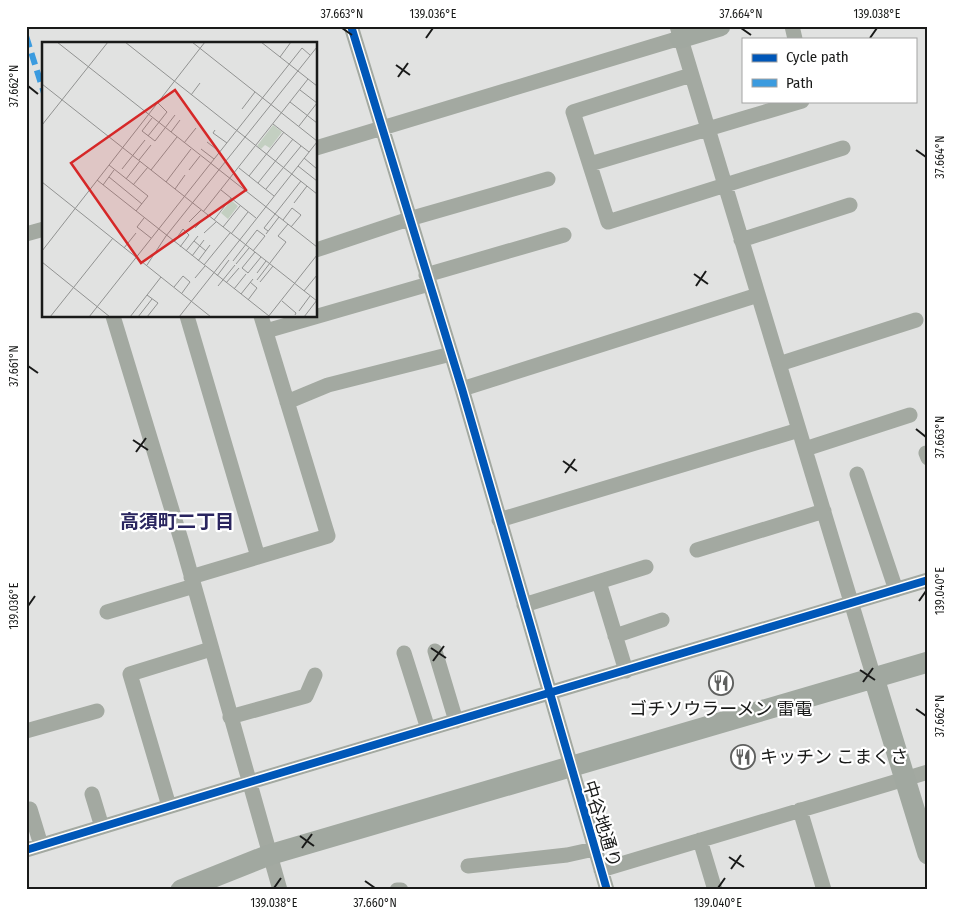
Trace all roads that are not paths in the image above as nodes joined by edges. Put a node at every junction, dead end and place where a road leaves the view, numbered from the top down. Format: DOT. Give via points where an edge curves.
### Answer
graph roads {
  1 [pos="351,26"];
  2 [pos="720,26"];
  3 [pos="678,32"];
  4 [pos="691,75"];
  5 [pos="799,102"];
  6 [pos="381,128"];
  7 [pos="708,129"];
  8 [pos="318,147"];
  9 [pos="843,148"];
  10 [pos="590,164"];
  11 [pos="548,179"];
  12 [pos="725,186"];
  13 [pos="850,204"];
  14 [pos="409,219"];
  15 [pos="42,230"];
  16 [pos="26,234"];
  17 [pos="564,236"];
  18 [pos="741,240"];
  19 [pos="318,249"];
  20 [pos="428,279"];
  21 [pos="758,295"];
  22 [pos="318,314"];
  23 [pos="114,318"];
  24 [pos="188,318"];
  25 [pos="262,318"];
  26 [pos="306,318"];
  27 [pos="916,320"];
  28 [pos="266,331"];
  29 [pos="451,354"];
  30 [pos="779,364"];
  31 [pos="462,389"];
  32 [pos="287,402"];
  33 [pos="910,415"];
  34 [pos="799,430"];
  35 [pos="805,449"];
  36 [pos="857,474"];
  37 [pos="824,511"];
  38 [pos="499,520"];
  39 [pos="697,550"];
  40 [pos="258,557"];
  41 [pos="646,567"];
  42 [pos="928,580"];
  43 [pos="192,582"];
  44 [pos="599,582"];
  45 [pos="896,590"];
  46 [pos="852,603"];
  47 [pos="524,605"];
  48 [pos="108,612"];
  49 [pos="662,620"];
  50 [pos="615,636"];
  51 [pos="212,650"];
  52 [pos="435,651"];
  53 [pos="404,652"];
  54 [pos="928,662"];
  55 [pos="626,671"];
  56 [pos="315,674"];
  57 [pos="874,678"];
  58 [pos="550,693"];
  59 [pos="97,711"];
  60 [pos="230,717"];
  61 [pos="456,721"];
  62 [pos="428,729"];
  63 [pos="26,731"];
  64 [pos="570,766"];
  65 [pos="928,772"];
  66 [pos="905,779"];
  67 [pos="248,782"];
  68 [pos="92,794"];
  69 [pos="169,806"];
  70 [pos="30,810"];
  71 [pos="800,810"];
  72 [pos="102,826"];
  73 [pos="700,840"];
  74 [pos="34,847"];
  75 [pos="594,849"];
  76 [pos="928,854"];
  77 [pos="269,855"];
  78 [pos="468,866"];
  79 [pos="601,870"];
  80 [pos="181,890"];
  81 [pos="280,890"];
  82 [pos="397,890"];
  83 [pos="402,890"];
  84 [pos="607,890"];
  85 [pos="715,890"];
  86 [pos="824,890"];
  1 -- 6 [label="street, 中谷地通り"];
  2 -- 3 [label="street"];
  3 -- 4 [label="street"];
  3 -- 6 [label="street"];
  4 -- 7 [label="street"];
  4 -- 10 [label="street" via="573,112"];
  5 -- 7 [label="street"];
  6 -- 8 [label="street"];
  6 -- 14 [label="street, 中谷地通り"];
  7 -- 10 [label="street"];
  7 -- 12 [label="street"];
  9 -- 12 [label="street"];
  10 -- 12 [label="street" via="608,222"];
  11 -- 14 [label="street"];
  12 -- 18 [label="street"];
  13 -- 18 [label="street"];
  14 -- 19 [label="street"];
  14 -- 20 [label="street, 中谷地通り"];
  15 -- 16 [label="street"];
  17 -- 20 [label="street"];
  18 -- 21 [label="street"];
  20 -- 22 [label="street"];
  20 -- 29 [label="street, 中谷地通り"];
  21 -- 30 [label="street"];
  21 -- 31 [label="street"];
  23 -- 43 [label="street"];
  24 -- 40 [label="street"];
  25 -- 28 [label="street"];
  26 -- 28 [label="street"];
  27 -- 30 [label="street"];
  28 -- 32 [label="street"];
  29 -- 31 [label="street, 中谷地通り"];
  29 -- 32 [label="street" via="328,385"];
  30 -- 34 [label="street"];
  31 -- 38 [label="street, 中谷地通り"];
  32 -- 40 [label="street" via="328,536"];
  33 -- 35 [label="street"];
  34 -- 35 [label="street"];
  34 -- 38 [label="street"];
  35 -- 37 [label="street"];
  36 -- 45 [label="street"];
  37 -- 39 [label="street"];
  37 -- 46 [label="street"];
  38 -- 47 [label="street, 中谷地通り"];
  40 -- 43 [label="street"];
  41 -- 44 [label="street"];
  42 -- 45 [label="street"];
  43 -- 48 [label="street"];
  43 -- 51 [label="street"];
  44 -- 47 [label="street"];
  44 -- 50 [label="street"];
  45 -- 46 [label="street"];
  46 -- 55 [label="street"];
  46 -- 57 [label="street"];
  47 -- 58 [label="street, 中谷地通り"];
  49 -- 50 [label="street"];
  50 -- 55 [label="street"];
  51 -- 60 [label="street"];
  51 -- 69 [label="street" via="130,674"];
  52 -- 61 [label="street"];
  53 -- 62 [label="street"];
  54 -- 57 [label="street"];
  55 -- 58 [label="street"];
  56 -- 60 [label="street" via="306,696"];
  57 -- 64 [label="street"];
  57 -- 66 [label="street"];
  58 -- 61 [label="street"];
  58 -- 64 [label="street, 中谷地通り"];
  59 -- 63 [label="street"];
  60 -- 67 [label="street"];
  61 -- 62 [label="street"];
  62 -- 67 [label="street"];
  64 -- 75 [label="street, 中谷地通り"];
  64 -- 77 [label="street"];
  65 -- 66 [label="street"];
  66 -- 71 [label="street"];
  66 -- 76 [label="street"];
  67 -- 69 [label="street"];
  67 -- 77 [label="street"];
  68 -- 72 [label="street"];
  69 -- 72 [label="street"];
  70 -- 74 [label="street"];
  71 -- 73 [label="street"];
  71 -- 86 [label="street"];
  72 -- 74 [label="street"];
  73 -- 79 [label="street"];
  73 -- 85 [label="street"];
  75 -- 78 [label="street"];
  75 -- 79 [label="street, 中谷地通り"];
  77 -- 80 [label="street"];
  77 -- 81 [label="street"];
  79 -- 84 [label="street, 中谷地通り"];
  82 -- 83 [label="street"];
}
